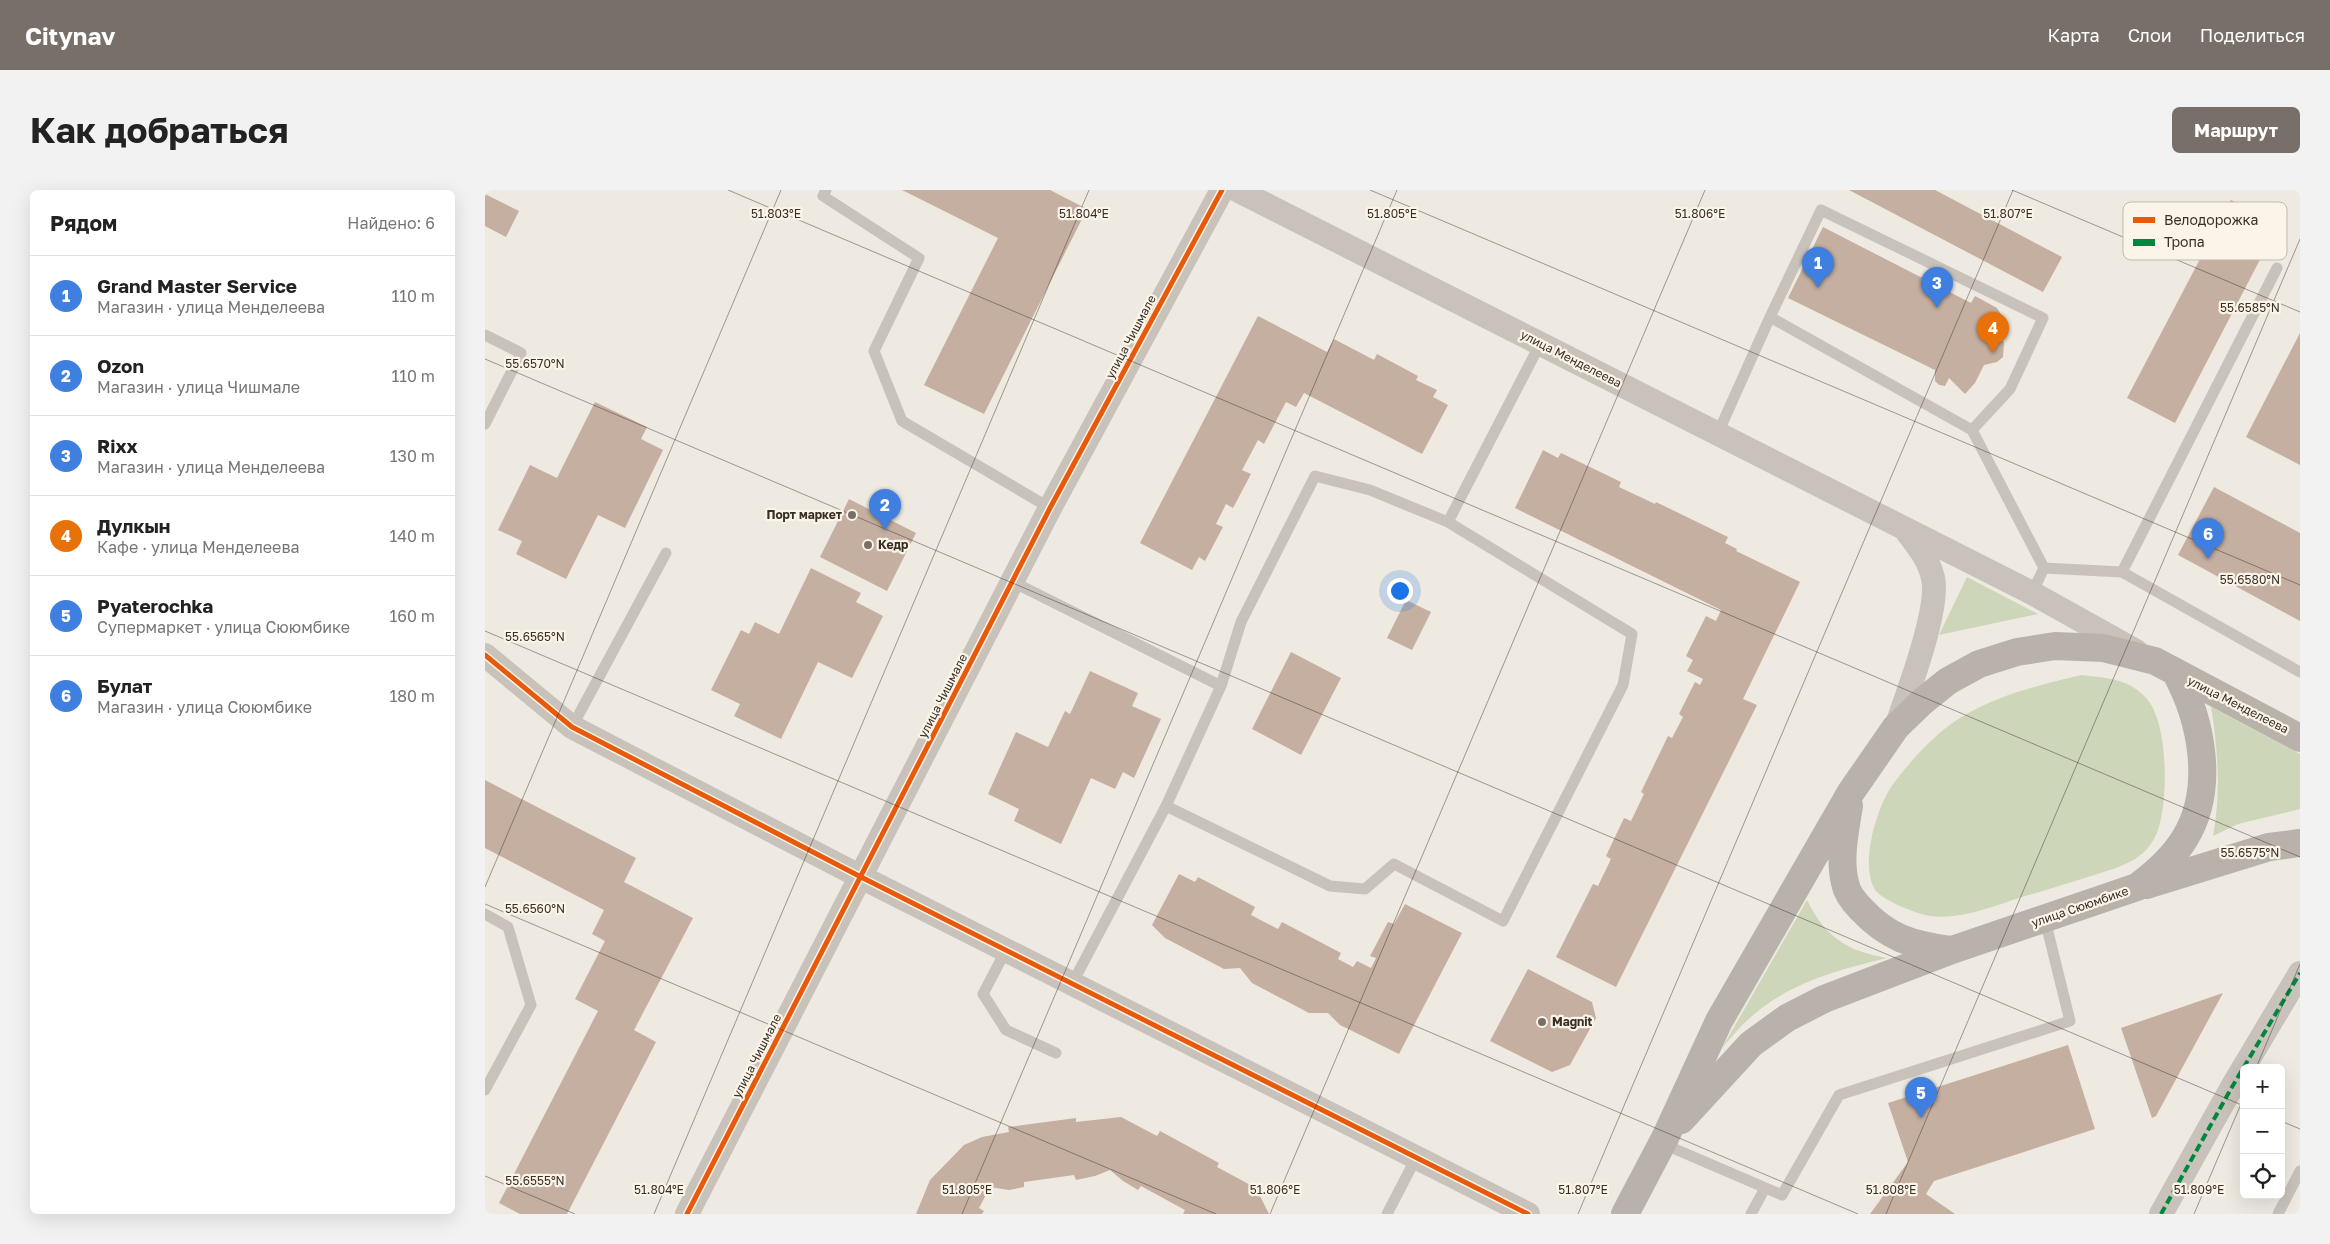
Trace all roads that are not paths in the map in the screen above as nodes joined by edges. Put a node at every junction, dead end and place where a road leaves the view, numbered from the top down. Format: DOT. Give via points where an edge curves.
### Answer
graph roads {
  1 [pos="826,190"];
  2 [pos="1222,190"];
  3 [pos="1237,190"];
  4 [pos="1266,197"];
  5 [pos="2277,268"];
  6 [pos="1770,317"];
  7 [pos="485,335"];
  8 [pos="1540,344"];
  9 [pos="485,424"];
  10 [pos="1973,430"];
  11 [pos="1718,434"];
  12 [pos="1050,508"];
  13 [pos="1448,522"];
  14 [pos="1905,528"];
  15 [pos="666,553"];
  16 [pos="2044,568"];
  17 [pos="2122,572"];
  18 [pos="1013,582"];
  19 [pos="2032,593"];
  20 [pos="485,655"];
  21 [pos="2166,667"];
  22 [pos="2300,672"];
  23 [pos="1221,686"];
  24 [pos="572,727"];
  25 [pos="1896,727"];
  26 [pos="2300,738"];
  27 [pos="1851,792"];
  28 [pos="1166,806"];
  29 [pos="2300,843"];
  30 [pos="861,877"];
  31 [pos="2137,887"];
  32 [pos="485,914"];
  33 [pos="2045,920"];
  34 [pos="1006,950"];
  35 [pos="1952,950"];
  36 [pos="2300,973"];
  37 [pos="1072,984"];
  38 [pos="1056,1053"];
  39 [pos="485,1090"];
  40 [pos="1663,1140"];
  41 [pos="1416,1158"];
  42 [pos="2300,1171"];
  43 [pos="1765,1188"];
  44 [pos="687,1214"];
  45 [pos="1387,1214"];
  46 [pos="1528,1214"];
  47 [pos="1625,1214"];
  48 [pos="1751,1214"];
  49 [pos="2161,1214"];
  50 [pos="2278,1214"];
  1 -- 12 [label="lane" via="823,196 919,258 874,351 902,421"];
  2 -- 12 [label="street, улица Чишмале"];
  3 -- 4 [label="street, улица Менделеева"];
  4 -- 8 [label="street, улица Менделеева"];
  5 -- 17 [label="lane"];
  6 -- 10 [label="lane"];
  6 -- 10 [label="lane" via="1821,210 2043,318 2009,389"];
  6 -- 11 [label="lane"];
  7 -- 9 [label="lane" via="521,354"];
  8 -- 11 [label="street, улица Менделеева"];
  8 -- 13 [label="lane"];
  10 -- 16 [label="lane"];
  11 -- 14 [label="street, улица Менделеева"];
  12 -- 18 [label="street, улица Чишмале"];
  13 -- 23 [label="lane" via="1370,490 1315,476 1241,622"];
  13 -- 28 [label="lane" via="1632,634 1623,685 1503,921 1394,864 1365,889 1330,886"];
  14 -- 19 [label="street, улица Менделеева"];
  14 -- 25 [label="street" via="1925,557 1934,580 1932,610"];
  15 -- 24 [label="lane"];
  16 -- 17 [label="lane"];
  16 -- 19 [label="lane"];
  17 -- 22 [label="lane"];
  18 -- 23 [label="lane"];
  18 -- 30 [label="street, улица Чишмале"];
  19 -- 21 [label="street, улица Менделеева"];
  20 -- 24 [label="street"];
  21 -- 25 [label="street, улица Сююмбике" via="2103,648 2055,646 2017,652 1979,664 1948,681"];
  21 -- 26 [label="street, улица Менделеева"];
  21 -- 31 [label="street, улица Сююмбике" via="2195,715 2202,762 2197,808 2185,838 2160,871"];
  23 -- 28 [label="lane"];
  24 -- 30 [label="street"];
  25 -- 27 [label="street, улица Сююмбике"];
  27 -- 35 [label="street, улица Сююмбике" via="1843,855 1849,893 1872,920 1901,939 1920,946"];
  27 -- 40 [label="street" via="1719,1022"];
  28 -- 37 [label="lane"];
  29 -- 31 [label="street" via="2269,847"];
  30 -- 34 [label="street"];
  30 -- 44 [label="street, улица Чишмале"];
  31 -- 33 [label="street, улица Сююмбике"];
  32 -- 39 [label="lane" via="508,927 531,1005"];
  33 -- 35 [label="street, улица Сююмбике"];
  33 -- 43 [label="lane" via="2070,1021 1839,1095 1782,1195"];
  34 -- 37 [label="street"];
  34 -- 38 [label="lane" via="983,994 1006,1030"];
  35 -- 40 [label="street" via="1824,999 1787,1018 1751,1044"];
  36 -- 49 [label="street"];
  37 -- 41 [label="street"];
  40 -- 43 [label="lane"];
  40 -- 47 [label="street"];
  41 -- 45 [label="lane"];
  41 -- 46 [label="street"];
  42 -- 50 [label="lane"];
  43 -- 48 [label="lane"];
}
